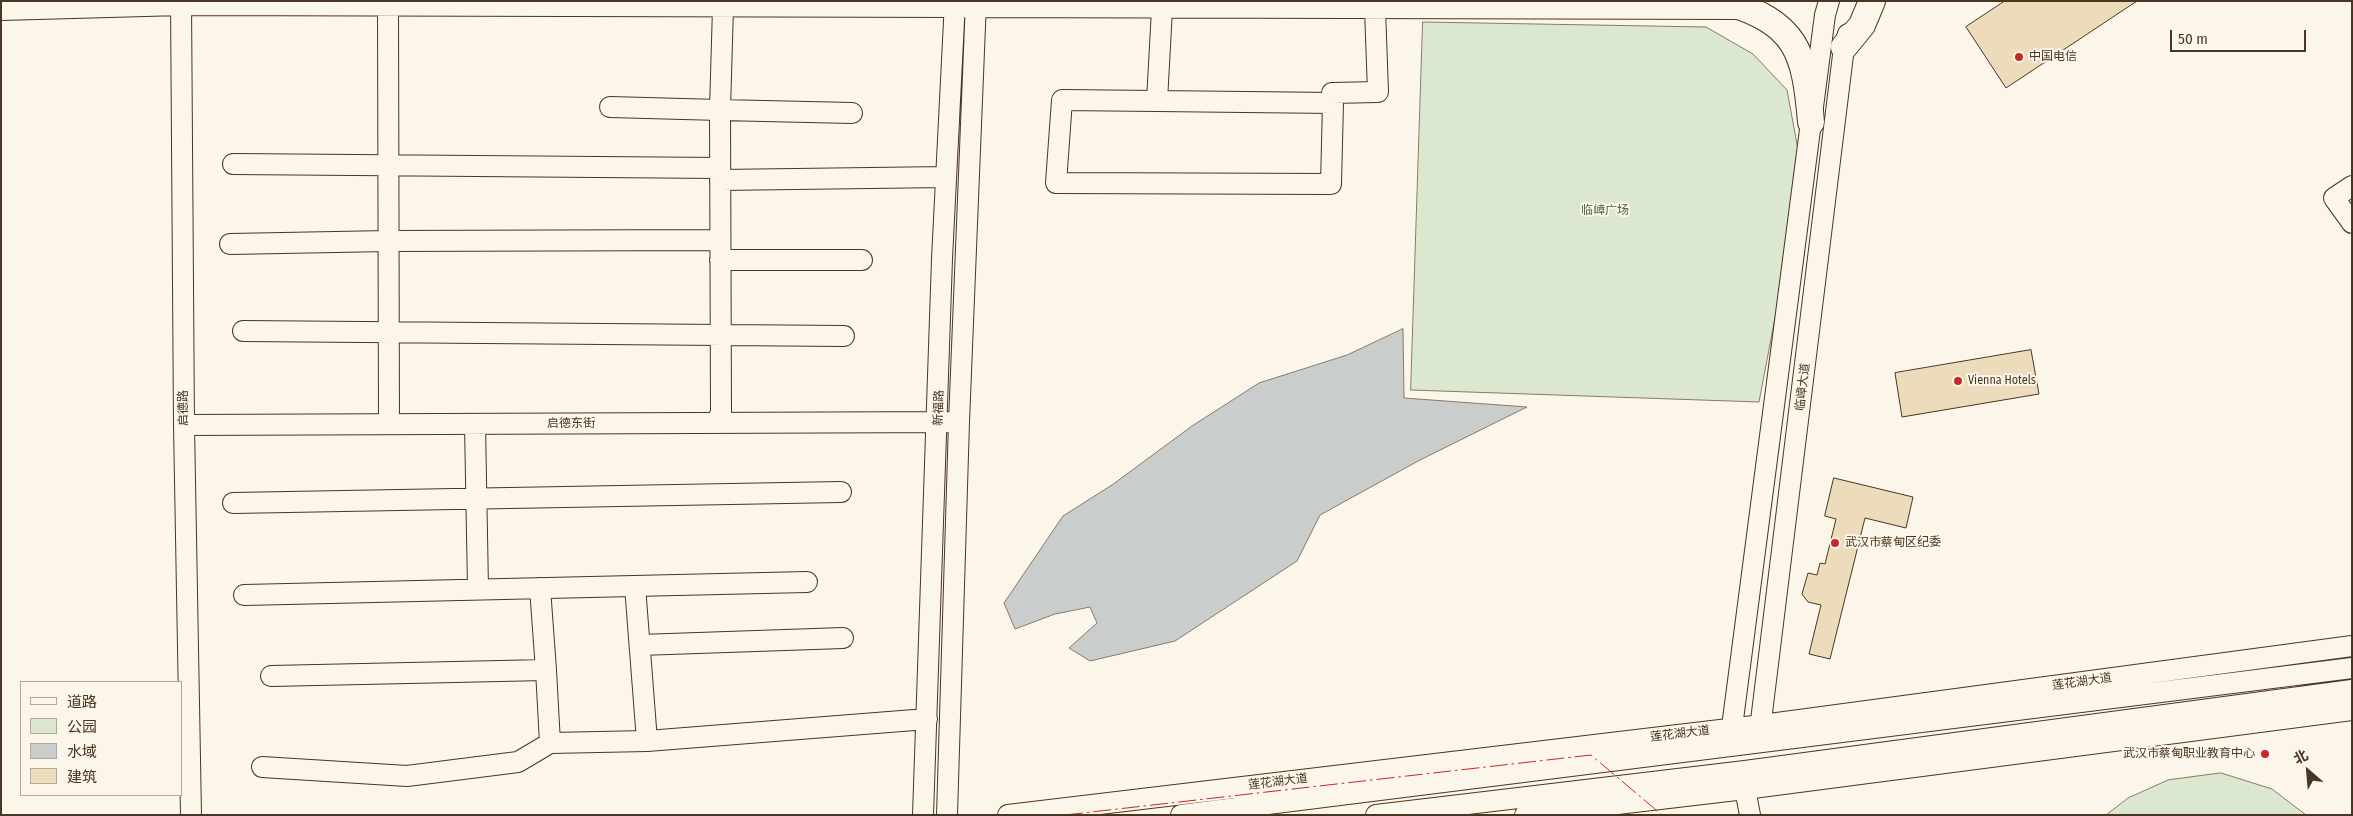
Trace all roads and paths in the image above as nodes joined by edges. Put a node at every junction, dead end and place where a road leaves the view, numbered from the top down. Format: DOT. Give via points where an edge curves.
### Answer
graph roads {
  1 [pos="1724,1"];
  2 [pos="1829,1"];
  3 [pos="1858,1"];
  4 [pos="1872,1"];
  5 [pos="181,3"];
  6 [pos="954,5"];
  7 [pos="976,5"];
  8 [pos="388,6"];
  9 [pos="723,7"];
  10 [pos="1162,9"];
  11 [pos="1375,9"];
  12 [pos="1752,9"];
  13 [pos="1,10"];
  14 [pos="1844,47"];
  15 [pos="1157,101"];
  16 [pos="1333,103"];
  17 [pos="610,107"];
  18 [pos="720,110"];
  19 [pos="852,113"];
  20 [pos="1812,122"];
  21 [pos="233,164"];
  22 [pos="388,166"];
  23 [pos="720,174"];
  24 [pos="946,178"];
  25 [pos="2352,186"];
  26 [pos="2352,224"];
  27 [pos="720,240"];
  28 [pos="388,241"];
  29 [pos="230,244"];
  30 [pos="720,260"];
  31 [pos="862,260"];
  32 [pos="243,331"];
  33 [pos="388,332"];
  34 [pos="720,335"];
  35 [pos="844,336"];
  36 [pos="938,422"];
  37 [pos="959,422"];
  38 [pos="716,423"];
  39 [pos="389,424"];
  40 [pos="474,424"];
  41 [pos="184,426"];
  42 [pos="841,492"];
  43 [pos="477,499"];
  44 [pos="233,503"];
  45 [pos="807,582"];
  46 [pos="635,586"];
  47 [pos="540,588"];
  48 [pos="478,589"];
  49 [pos="244,595"];
  50 [pos="843,638"];
  51 [pos="640,646"];
  52 [pos="2352,646"];
  53 [pos="2352,668"];
  54 [pos="546,670"];
  55 [pos="271,676"];
  56 [pos="2352,690"];
  57 [pos="2352,710"];
  58 [pos="927,719"];
  59 [pos="1760,734"];
  60 [pos="1733,737"];
  61 [pos="647,741"];
  62 [pos="550,743"];
  63 [pos="262,767"];
  64 [pos="1745,780"];
  65 [pos="191,815"];
  66 [pos="923,815"];
  67 [pos="946,815"];
  68 [pos="1008,815"];
  69 [pos="1181,815"];
  70 [pos="1376,815"];
  71 [pos="1525,815"];
  72 [pos="1750,815"];
  1 -- 12 [label="main road"];
  2 -- 20 [label="street"];
  3 -- 14 [label="street, 临嶂大道"];
  4 -- 14 [label="main road" via="1862,25"];
  5 -- 8 [label="street"];
  5 -- 13 [label="street"];
  5 -- 41 [label="street, 启德路"];
  6 -- 7 [label="street"];
  6 -- 9 [label="street"];
  6 -- 24 [label="street, 新福路"];
  7 -- 10 [label="street"];
  7 -- 37 [label="street, 新福路"];
  8 -- 9 [label="street"];
  8 -- 22 [label="street"];
  9 -- 18 [label="street"];
  10 -- 11 [label="street"];
  10 -- 15 [label="street"];
  11 -- 12 [label="street"];
  11 -- 16 [label="street" via="1378,92 1332,93"];
  12 -- 20 [label="main road" via="1780,26 1801,58 1807,77"];
  14 -- 59 [label="street, 临嶂大道"];
  15 -- 16 [label="street"];
  15 -- 16 [label="street" via="1062,100 1056,183 1331,184"];
  17 -- 18 [label="street"];
  18 -- 19 [label="street"];
  18 -- 23 [label="street"];
  20 -- 60 [label="street"];
  21 -- 22 [label="street"];
  22 -- 23 [label="street"];
  22 -- 28 [label="street"];
  23 -- 24 [label="street"];
  23 -- 27 [label="street"];
  24 -- 36 [label="street, 新福路"];
  25 -- 26 [label="street" via="2334,198"];
  27 -- 28 [label="street"];
  27 -- 30 [label="street"];
  28 -- 29 [label="street"];
  28 -- 33 [label="street"];
  30 -- 31 [label="street"];
  30 -- 34 [label="street"];
  32 -- 33 [label="street"];
  33 -- 34 [label="street"];
  33 -- 39 [label="street"];
  34 -- 35 [label="street"];
  34 -- 38 [label="street" via="721,413"];
  36 -- 37 [label="street, 启德东街"];
  36 -- 38 [label="street, 启德东街"];
  36 -- 58 [label="street, 新福路"];
  37 -- 67 [label="street, 新福路"];
  38 -- 40 [label="street, 启德东街"];
  39 -- 40 [label="street, 启德东街"];
  39 -- 41 [label="street, 启德东街"];
  40 -- 43 [label="street"];
  41 -- 65 [label="street, 启德路"];
  42 -- 43 [label="street"];
  43 -- 44 [label="street"];
  43 -- 48 [label="street"];
  45 -- 46 [label="street"];
  46 -- 47 [label="street"];
  46 -- 51 [label="street"];
  47 -- 48 [label="street"];
  47 -- 54 [label="street"];
  48 -- 49 [label="street"];
  50 -- 51 [label="street"];
  51 -- 61 [label="street"];
  52 -- 59 [label="street, 莲花湖大道"];
  53 -- 59 [label="street, 莲花湖大道"];
  54 -- 55 [label="street"];
  54 -- 62 [label="street"];
  56 -- 64 [label="street"];
  57 -- 64 [label="street"];
  58 -- 61 [label="street"];
  58 -- 66 [label="street, 新福路"];
  59 -- 60 [label="street, 莲花湖大道"];
  59 -- 64 [label="street, 临嶂大道"];
  60 -- 64 [label="street"];
  60 -- 68 [label="street, 莲花湖大道"];
  60 -- 69 [label="street, 莲花湖大道"];
  61 -- 62 [label="street"];
  62 -- 63 [label="street" via="518,762 407,776"];
  64 -- 70 [label="street"];
  64 -- 71 [label="street"];
  64 -- 72 [label="street"];
}
